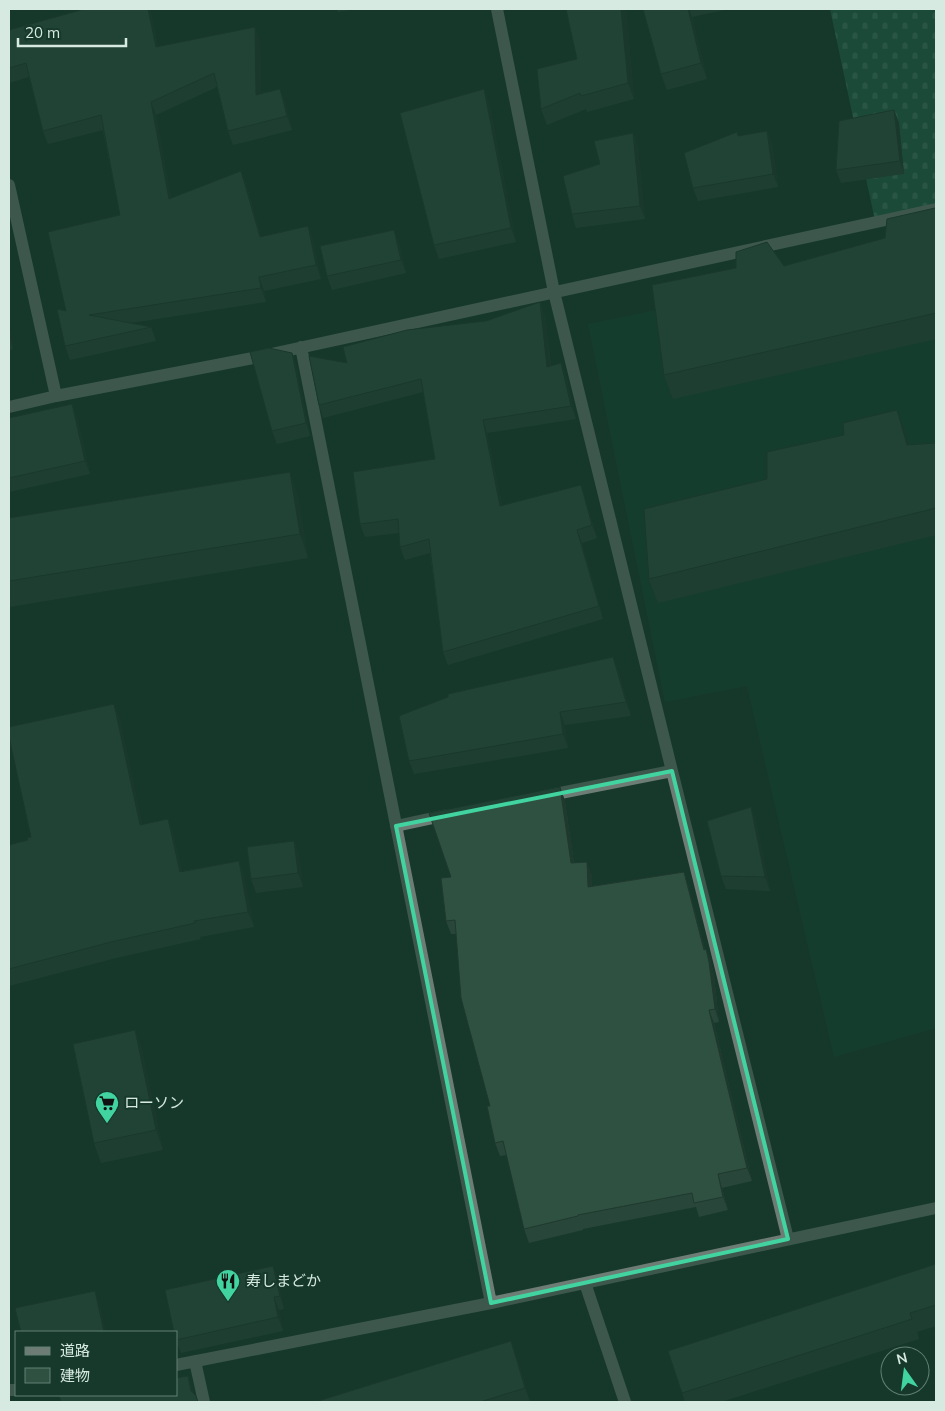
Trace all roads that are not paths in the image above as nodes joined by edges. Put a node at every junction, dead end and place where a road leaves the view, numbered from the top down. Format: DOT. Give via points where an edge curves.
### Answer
graph roads {
  1 [pos="497,9"];
  2 [pos="9,185"];
  3 [pos="936,209"];
  4 [pos="554,292"];
  5 [pos="301,347"];
  6 [pos="56,396"];
  7 [pos="9,407"];
  8 [pos="672,771"];
  9 [pos="531,799"];
  10 [pos="460,813"];
  11 [pos="396,826"];
  12 [pos="936,1208"];
  13 [pos="788,1239"];
  14 [pos="585,1283"];
  15 [pos="491,1303"];
  16 [pos="195,1362"];
  17 [pos="178,1365"];
  18 [pos="204,1402"];
  19 [pos="626,1402"];
  1 -- 4 [label="street"];
  2 -- 6 [label="street"];
  3 -- 4 [label="street"];
  4 -- 5 [label="street"];
  4 -- 8 [label="street"];
  5 -- 6 [label="street"];
  5 -- 11 [label="street"];
  6 -- 7 [label="street"];
  8 -- 9 [label="street"];
  8 -- 13 [label="street"];
  10 -- 11 [label="street"];
  11 -- 15 [label="street"];
  12 -- 13 [label="street"];
  13 -- 14 [label="street"];
  14 -- 15 [label="street"];
  14 -- 19 [label="street"];
  15 -- 16 [label="street"];
  16 -- 17 [label="street"];
  16 -- 18 [label="street"];
}
